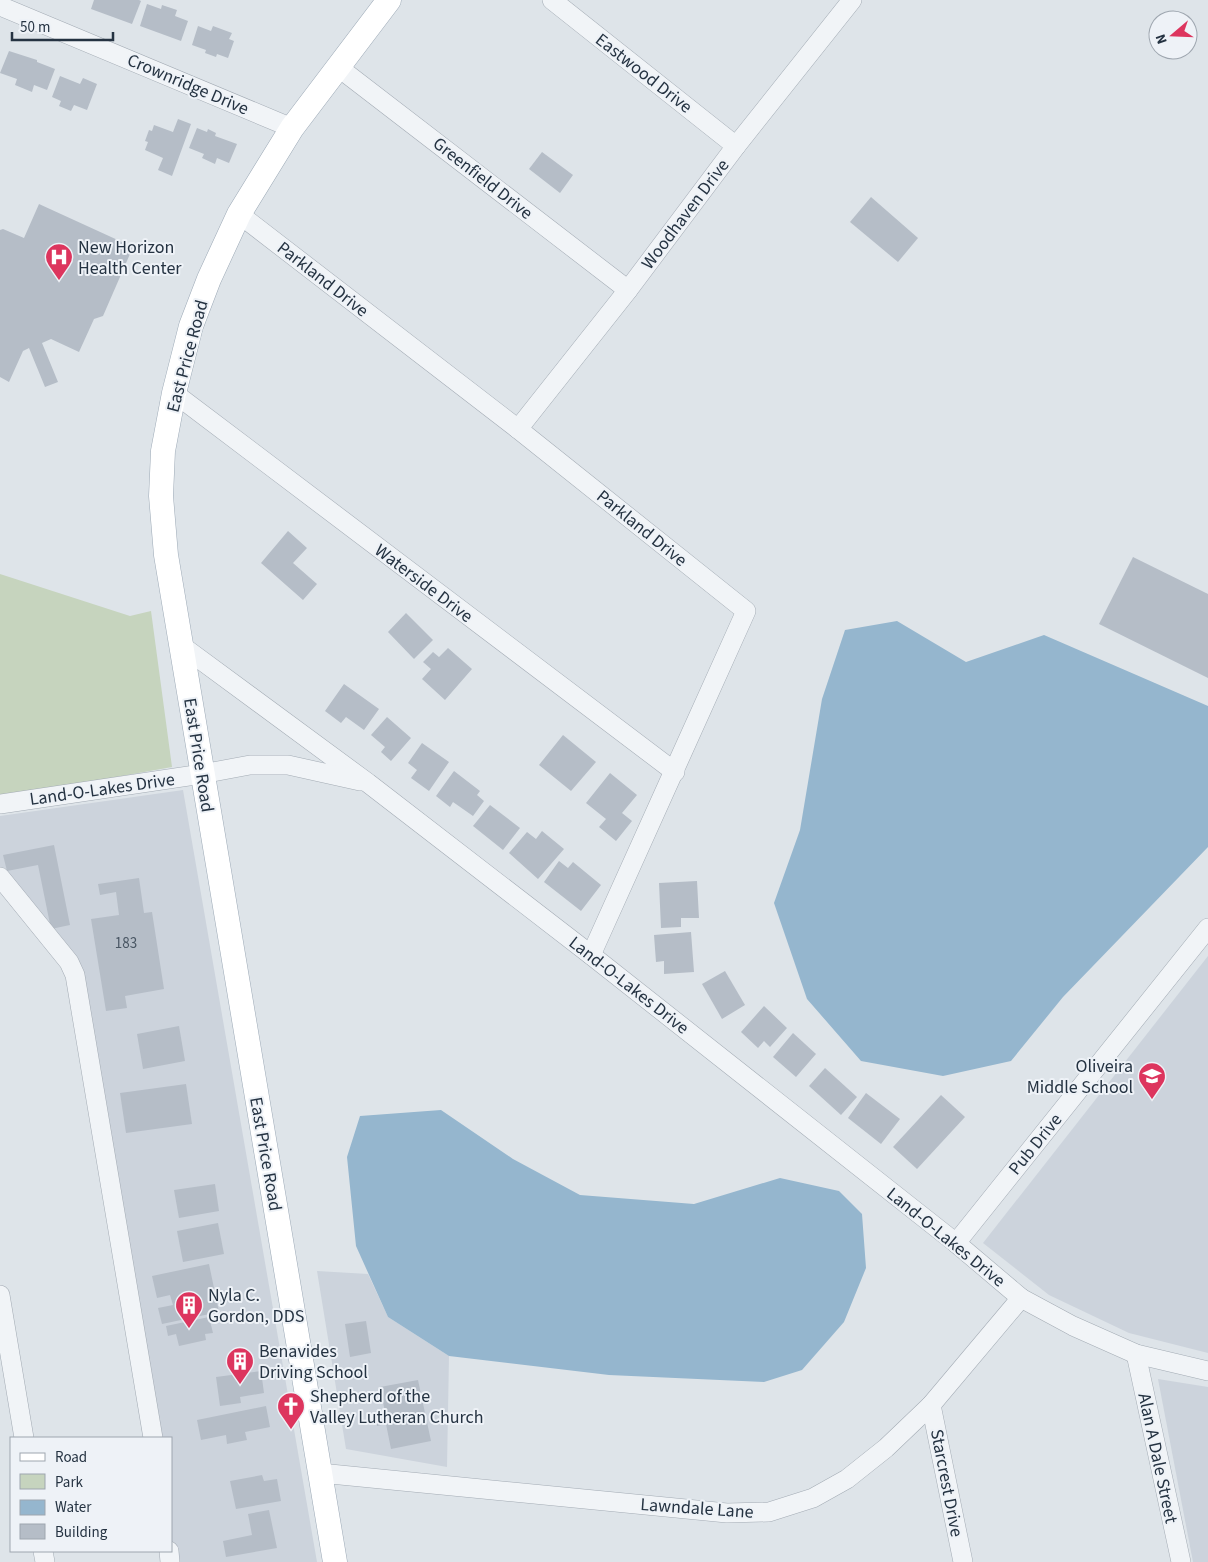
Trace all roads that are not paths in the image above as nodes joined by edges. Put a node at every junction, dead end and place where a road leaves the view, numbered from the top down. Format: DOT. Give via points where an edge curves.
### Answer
graph roads {
  1 [pos="389,0"];
  2 [pos="552,0"];
  3 [pos="847,2"];
  4 [pos="0,6"];
  5 [pos="338,67"];
  6 [pos="292,128"];
  7 [pos="736,146"];
  8 [pos="239,214"];
  9 [pos="628,290"];
  10 [pos="174,393"];
  11 [pos="518,429"];
  12 [pos="182,646"];
  13 [pos="675,772"];
  14 [pos="202,774"];
  15 [pos="368,783"];
  16 [pos="0,804"];
  17 [pos="0,877"];
  18 [pos="1208,928"];
  19 [pos="591,955"];
  20 [pos="956,1243"];
  21 [pos="0,1295"];
  22 [pos="1021,1298"];
  23 [pos="1136,1354"];
  24 [pos="1208,1371"];
  25 [pos="931,1404"];
  26 [pos="24,1437"];
  27 [pos="153,1437"];
  28 [pos="320,1473"];
  29 [pos="335,1562"];
  30 [pos="963,1562"];
  31 [pos="1181,1562"];
  1 -- 5 [label="main road, East Price Road"];
  2 -- 7 [label="street, Eastwood Drive"];
  3 -- 7 [label="street, Woodhaven Drive"];
  4 -- 6 [label="street, Crownridge Drive"];
  5 -- 6 [label="main road, East Price Road"];
  5 -- 9 [label="street, Greenfield Drive"];
  6 -- 8 [label="main road, East Price Road"];
  7 -- 9 [label="street, Woodhaven Drive"];
  8 -- 10 [label="main road, East Price Road" via="191,326"];
  8 -- 11 [label="street, Parkland Drive"];
  9 -- 11 [label="street, Woodhaven Drive"];
  10 -- 12 [label="main road, East Price Road" via="163,451 161,496 166,555"];
  10 -- 13 [label="street, Waterside Drive"];
  11 -- 13 [label="street, Parkland Drive" via="746,611"];
  12 -- 14 [label="main road, East Price Road"];
  12 -- 15 [label="street"];
  13 -- 19 [label="street, Parkland Drive"];
  14 -- 15 [label="street, Land-O-Lakes Drive" via="250,765 288,764"];
  14 -- 16 [label="street, Land-O-Lakes Drive"];
  14 -- 28 [label="main road, East Price Road"];
  15 -- 19 [label="street, Land-O-Lakes Drive"];
  17 -- 27 [label="street" via="69,962 75,974"];
  18 -- 20 [label="street, Pub Drive"];
  19 -- 20 [label="street, Land-O-Lakes Drive"];
  20 -- 22 [label="street, Land-O-Lakes Drive"];
  21 -- 26 [label="street"];
  22 -- 23 [label="street, Land-O-Lakes Drive"];
  22 -- 25 [label="street, Lawndale Lane"];
  23 -- 24 [label="street, Land-O-Lakes Drive"];
  23 -- 31 [label="street, Alan A Dale Street"];
  25 -- 28 [label="street, Lawndale Lane" via="886,1448 847,1478 813,1498 769,1512 727,1513"];
  25 -- 30 [label="street, Starcrest Drive"];
  28 -- 29 [label="main road, East Price Road"];
}
